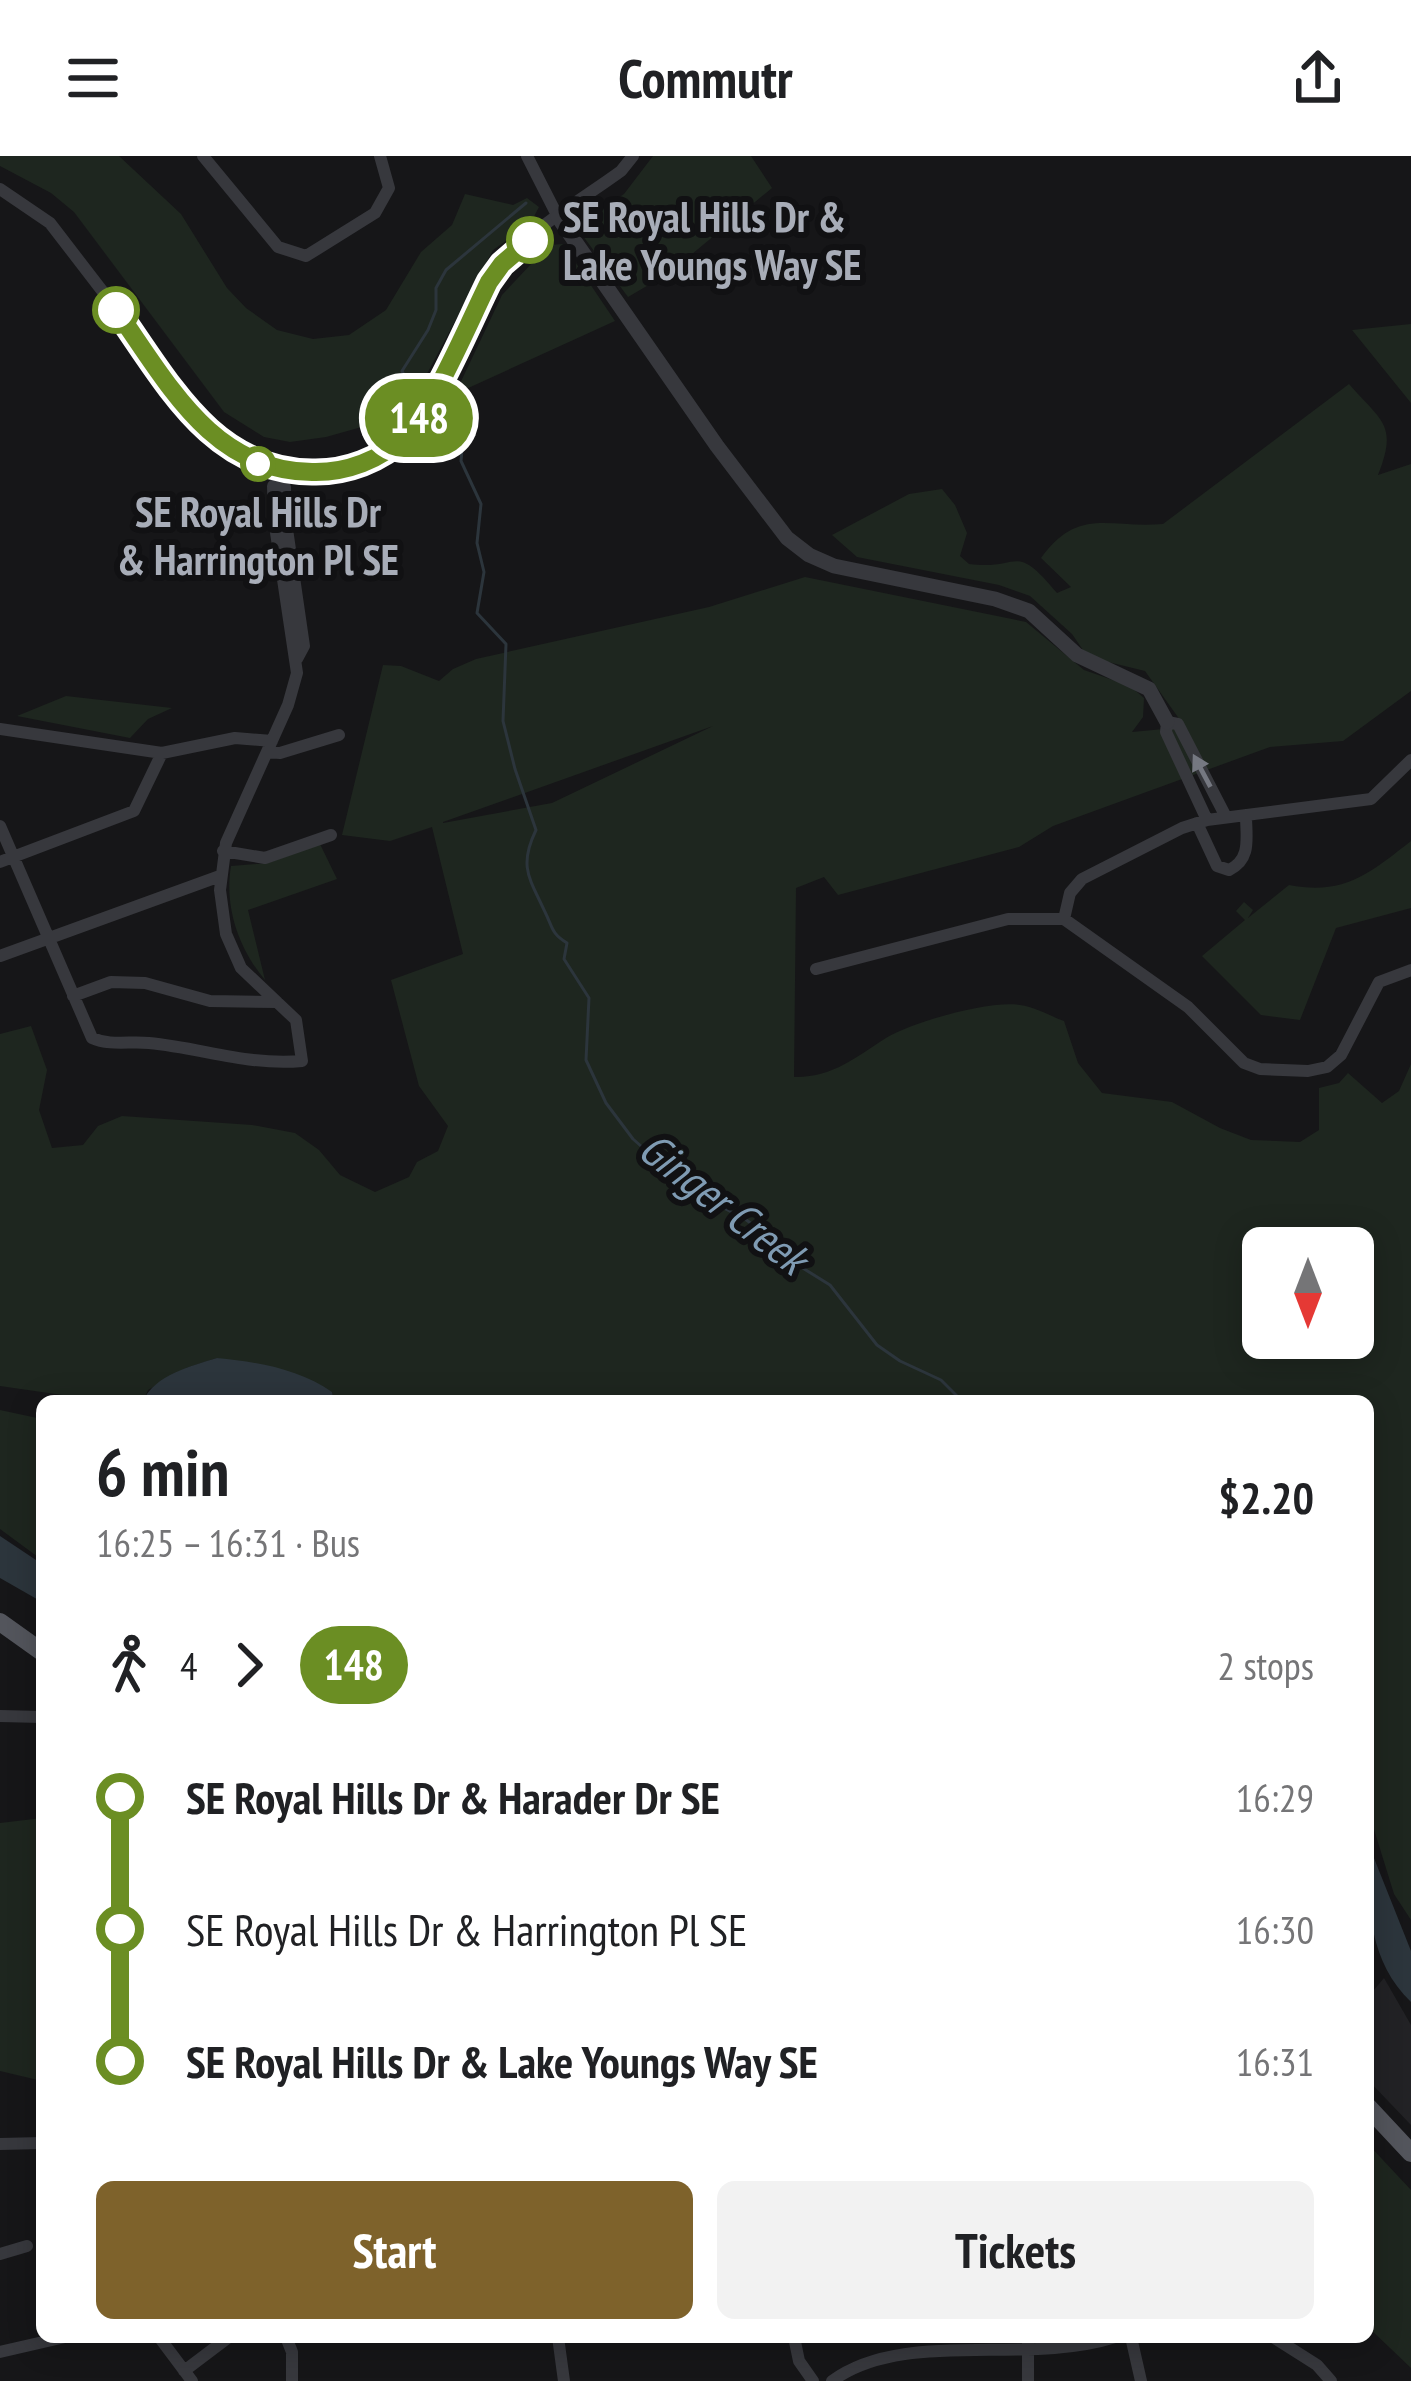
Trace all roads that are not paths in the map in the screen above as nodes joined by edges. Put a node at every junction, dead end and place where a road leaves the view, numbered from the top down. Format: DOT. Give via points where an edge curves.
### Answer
graph roads {
  1 [pos="203,156"];
  2 [pos="380,156"];
  3 [pos="527,156"];
  4 [pos="633,156"];
  5 [pos="0,189"];
  6 [pos="558,217"];
  7 [pos="279,476"];
  8 [pos="1167,722"];
  9 [pos="0,729"];
  10 [pos="339,735"];
  11 [pos="269,746"];
  12 [pos="162,753"];
  13 [pos="1411,760"];
  14 [pos="1246,815"];
  15 [pos="1226,817"];
  16 [pos="1202,822"];
  17 [pos="0,826"];
  18 [pos="331,835"];
  19 [pos="223,851"];
  20 [pos="16,856"];
  21 [pos="0,862"];
  22 [pos="220,876"];
  23 [pos="1064,919"];
  24 [pos="49,938"];
  25 [pos="0,956"];
  26 [pos="816,969"];
  27 [pos="1411,970"];
  28 [pos="73,996"];
  29 [pos="278,1002"];
  30 [pos="0,1622"];
  31 [pos="36,1648"];
  32 [pos="0,1716"];
  33 [pos="36,1717"];
  34 [pos="1374,2114"];
  35 [pos="36,2143"];
  36 [pos="0,2144"];
  37 [pos="1411,2153"];
  38 [pos="27,2246"];
  39 [pos="0,2254"];
  40 [pos="39,2343"];
  41 [pos="163,2343"];
  42 [pos="223,2343"];
  43 [pos="288,2343"];
  44 [pos="559,2343"];
  45 [pos="795,2343"];
  46 [pos="908,2343"];
  47 [pos="1028,2343"];
  48 [pos="1080,2343"];
  49 [pos="1132,2343"];
  50 [pos="1282,2343"];
  51 [pos="0,2352"];
  52 [pos="908,2352"];
  53 [pos="1028,2352"];
  54 [pos="188,2376"];
  55 [pos="292,2381"];
  56 [pos="564,2381"];
  57 [pos="813,2381"];
  58 [pos="832,2381"];
  59 [pos="1028,2381"];
  60 [pos="1141,2381"];
  61 [pos="1331,2381"];
  1 -- 2 [label="street" via="278,247 306,256 375,213 389,188"];
  3 -- 6 [label="street"];
  4 -- 6 [label="street"];
  5 -- 7 [label="street" via="50,223 212,435"];
  6 -- 7 [label="street" via="489,282 407,434 349,468"];
  6 -- 8 [label="street" via="787,538 835,566 1029,611 1077,655 1149,689"];
  7 -- 11 [label="street" via="304,646"];
  15 -- 8 [label="street, one-way" via="1178,724"];
  8 -- 16 [label="street"];
  9 -- 12 [label="street"];
  10 -- 11 [label="street" via="280,753"];
  11 -- 12 [label="street" via="235,738"];
  11 -- 19 [label="street"];
  12 -- 20 [label="street" via="134,811"];
  13 -- 14 [label="street" via="1370,799"];
  14 -- 15 [label="street"];
  14 -- 16 [label="street" via="1246,856 1229,869 1217,866"];
  15 -- 16 [label="street"];
  16 -- 23 [label="street" via="1082,879"];
  17 -- 20 [label="street"];
  18 -- 19 [label="street" via="265,858"];
  19 -- 22 [label="street"];
  20 -- 21 [label="street"];
  20 -- 24 [label="street"];
  22 -- 24 [label="street"];
  22 -- 29 [label="street" via="232,951"];
  23 -- 26 [label="street" via="1008,919"];
  23 -- 27 [label="street" via="1188,1006 1244,1063 1260,1069 1328,1067 1379,982"];
  24 -- 25 [label="street"];
  24 -- 28 [label="street"];
  28 -- 29 [label="street" via="111,982 210,1001"];
  28 -- 29 [label="street" via="100,1042 302,1060 296,1020"];
  30 -- 31 [label="main road"];
  32 -- 33 [label="street"];
  34 -- 37 [label="main road"];
  35 -- 36 [label="street"];
  38 -- 39 [label="street"];
  40 -- 51 [label="street"];
  41 -- 54 [label="street"];
  42 -- 54 [label="street"];
  43 -- 55 [label="street"];
  44 -- 56 [label="street"];
  45 -- 57 [label="street"];
  46 -- 52 [label="street"];
  47 -- 53 [label="street"];
  48 -- 53 [label="street"];
  49 -- 60 [label="street"];
  50 -- 61 [label="street"];
  52 -- 53 [label="street"];
  52 -- 58 [label="street"];
  53 -- 59 [label="street"];
}
